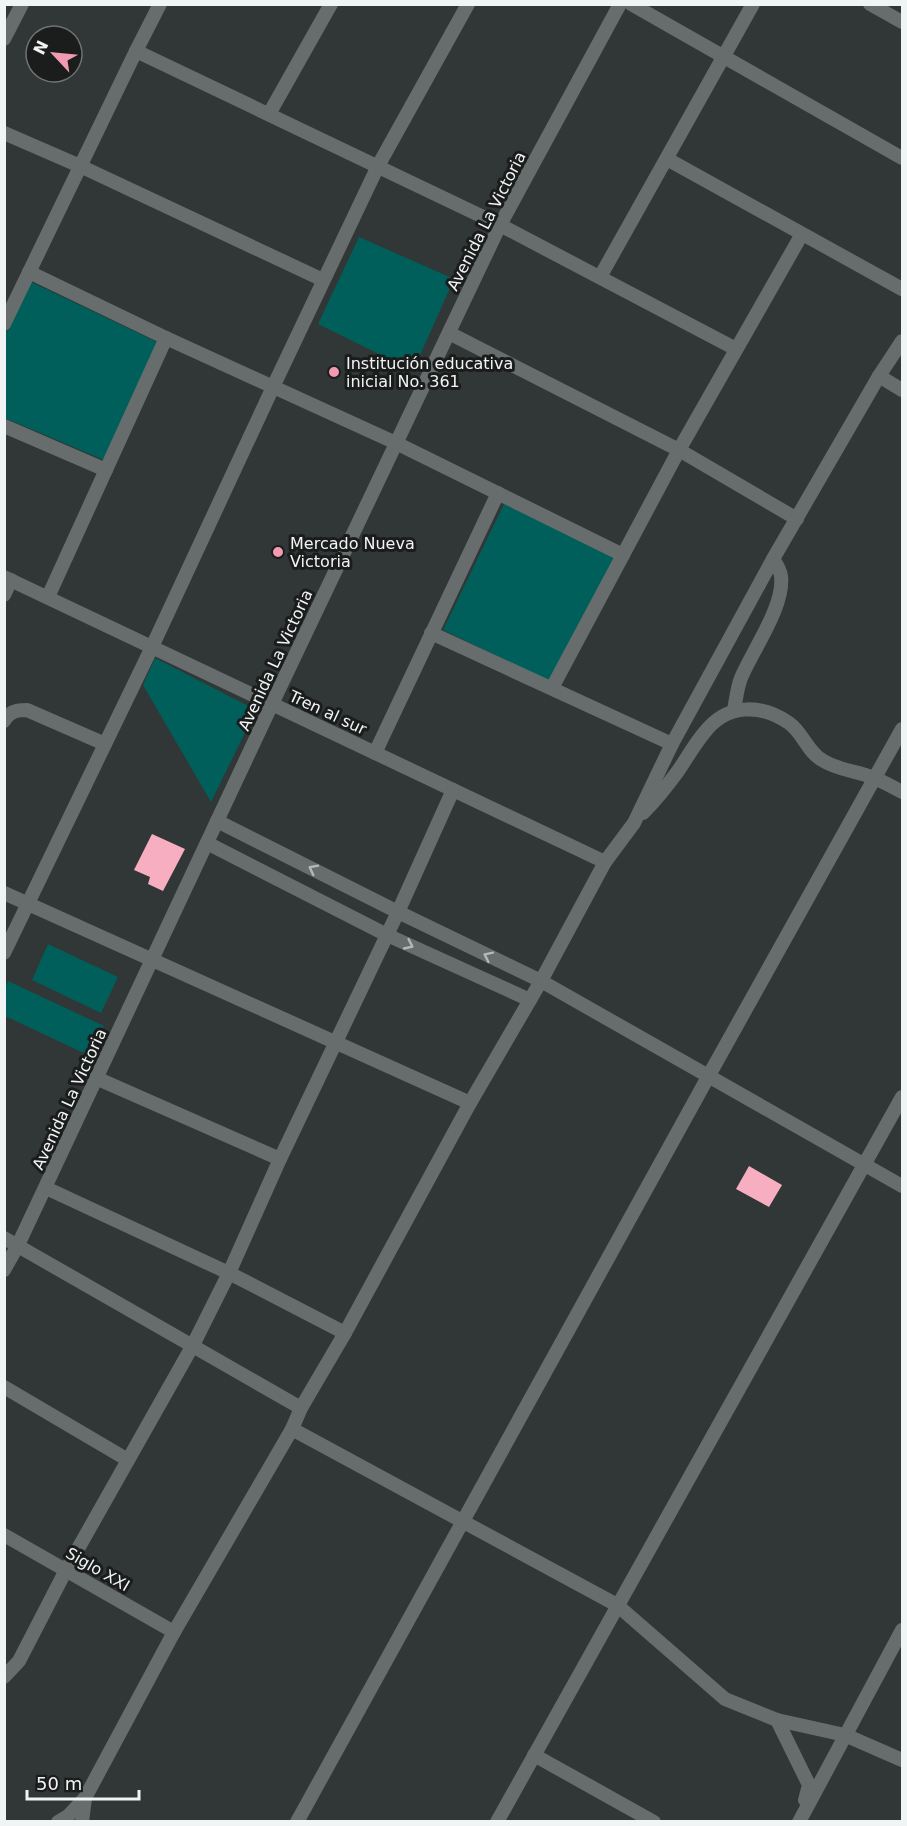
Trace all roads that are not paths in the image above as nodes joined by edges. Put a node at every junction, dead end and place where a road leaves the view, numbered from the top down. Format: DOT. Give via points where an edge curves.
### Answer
graph roads {
  1 [pos="22,4"];
  2 [pos="160,4"];
  3 [pos="331,4"];
  4 [pos="468,4"];
  5 [pos="620,4"];
  6 [pos="631,4"];
  7 [pos="753,4"];
  8 [pos="870,4"];
  9 [pos="903,22"];
  10 [pos="4,39"];
  11 [pos="136,51"];
  12 [pos="724,57"];
  13 [pos="269,114"];
  14 [pos="4,133"];
  15 [pos="903,158"];
  16 [pos="667,159"];
  17 [pos="81,166"];
  18 [pos="378,166"];
  19 [pos="500,225"];
  20 [pos="802,234"];
  21 [pos="29,272"];
  22 [pos="600,278"];
  23 [pos="323,280"];
  24 [pos="903,289"];
  25 [pos="4,324"];
  26 [pos="449,333"];
  27 [pos="166,339"];
  28 [pos="903,341"];
  29 [pos="736,349"];
  30 [pos="879,376"];
  31 [pos="273,387"];
  32 [pos="903,390"];
  33 [pos="4,426"];
  34 [pos="396,443"];
  35 [pos="679,450"];
  36 [pos="106,470"];
  37 [pos="498,493"];
  38 [pos="797,519"];
  39 [pos="623,555"];
  40 [pos="773,559"];
  41 [pos="8,578"];
  42 [pos="4,595"];
  43 [pos="48,597"];
  44 [pos="431,633"];
  45 [pos="152,647"];
  46 [pos="552,688"];
  47 [pos="272,704"];
  48 [pos="734,710"];
  49 [pos="4,721"];
  50 [pos="903,729"];
  51 [pos="105,744"];
  52 [pos="672,744"];
  53 [pos="375,753"];
  54 [pos="875,778"];
  55 [pos="453,790"];
  56 [pos="903,792"];
  57 [pos="217,821"];
  58 [pos="634,824"];
  59 [pos="207,843"];
  60 [pos="604,862"];
  61 [pos="4,893"];
  62 [pos="27,904"];
  63 [pos="398,912"];
  64 [pos="387,935"];
  65 [pos="4,953"];
  66 [pos="153,960"];
  67 [pos="541,981"];
  68 [pos="530,1000"];
  69 [pos="335,1042"];
  70 [pos="708,1077"];
  71 [pos="96,1078"];
  72 [pos="903,1097"];
  73 [pos="470,1103"];
  74 [pos="280,1159"];
  75 [pos="864,1164"];
  76 [pos="903,1186"];
  77 [pos="46,1188"];
  78 [pos="4,1238"];
  79 [pos="18,1245"];
  80 [pos="4,1270"];
  81 [pos="229,1273"];
  82 [pos="345,1333"];
  83 [pos="193,1345"];
  84 [pos="4,1387"];
  85 [pos="301,1408"];
  86 [pos="292,1430"];
  87 [pos="128,1460"];
  88 [pos="462,1521"];
  89 [pos="4,1535"];
  90 [pos="66,1570"];
  91 [pos="617,1605"];
  92 [pos="903,1630"];
  93 [pos="174,1632"];
  94 [pos="4,1677"];
  95 [pos="777,1720"];
  96 [pos="845,1735"];
  97 [pos="534,1755"];
  98 [pos="903,1760"];
  99 [pos="85,1798"];
  100 [pos="800,1820"];
  101 [pos="58,1821"];
  102 [pos="82,1821"];
  103 [pos="297,1821"];
  104 [pos="496,1821"];
  105 [pos="654,1821"];
  1 -- 10 [label="street"];
  2 -- 11 [label="street"];
  3 -- 13 [label="street"];
  4 -- 18 [label="street"];
  5 -- 19 [label="street, Avenida La Victoria"];
  6 -- 12 [label="street"];
  7 -- 12 [label="street"];
  8 -- 9 [label="street"];
  11 -- 13 [label="street"];
  11 -- 17 [label="street"];
  12 -- 15 [label="street"];
  12 -- 16 [label="street"];
  13 -- 18 [label="street"];
  14 -- 17 [label="street"];
  16 -- 20 [label="street"];
  16 -- 22 [label="street"];
  17 -- 21 [label="street"];
  17 -- 23 [label="street"];
  18 -- 19 [label="street"];
  18 -- 23 [label="street"];
  19 -- 22 [label="street"];
  19 -- 26 [label="street, Avenida La Victoria"];
  20 -- 24 [label="street"];
  20 -- 29 [label="street"];
  21 -- 25 [label="street"];
  21 -- 27 [label="street"];
  22 -- 29 [label="street"];
  23 -- 31 [label="street"];
  26 -- 34 [label="street, Avenida La Victoria"];
  26 -- 35 [label="street"];
  27 -- 31 [label="street"];
  27 -- 36 [label="street"];
  28 -- 30 [label="street"];
  29 -- 35 [label="street"];
  30 -- 32 [label="street"];
  30 -- 38 [label="street"];
  31 -- 34 [label="street"];
  31 -- 45 [label="street"];
  33 -- 36 [label="street"];
  34 -- 37 [label="street"];
  34 -- 47 [label="street, Avenida La Victoria"];
  35 -- 38 [label="street"];
  35 -- 39 [label="street"];
  36 -- 43 [label="street"];
  37 -- 39 [label="street"];
  37 -- 44 [label="street"];
  38 -- 40 [label="street"];
  39 -- 46 [label="street"];
  40 -- 48 [label="street" via="782,578 779,597 741,680"];
  40 -- 52 [label="street"];
  41 -- 42 [label="street"];
  41 -- 43 [label="street, Tren al sur"];
  43 -- 45 [label="street, Tren al sur"];
  44 -- 46 [label="street"];
  44 -- 53 [label="street"];
  45 -- 47 [label="street, Tren al sur"];
  45 -- 51 [label="street"];
  46 -- 52 [label="street"];
  47 -- 53 [label="street, Tren al sur"];
  47 -- 57 [label="street, Avenida La Victoria"];
  48 -- 54 [label="street" via="757,709 775,715 790,724 822,760"];
  48 -- 58 [label="street" via="705,731"];
  49 -- 51 [label="street" via="16,710 27,710"];
  50 -- 54 [label="street"];
  51 -- 62 [label="street"];
  52 -- 58 [label="street"];
  53 -- 55 [label="street, Tren al sur"];
  54 -- 56 [label="street"];
  54 -- 70 [label="street"];
  55 -- 60 [label="street, Tren al sur"];
  55 -- 63 [label="street"];
  57 -- 59 [label="street, Avenida La Victoria"];
  63 -- 57 [label="street, one-way"];
  58 -- 60 [label="street"];
  59 -- 64 [label="street"];
  59 -- 66 [label="street, Avenida La Victoria"];
  60 -- 67 [label="street"];
  61 -- 62 [label="street"];
  62 -- 65 [label="street"];
  62 -- 66 [label="street"];
  63 -- 64 [label="street"];
  67 -- 63 [label="street, one-way"];
  64 -- 68 [label="street, one-way"];
  64 -- 69 [label="street"];
  66 -- 69 [label="street"];
  66 -- 71 [label="street, Avenida La Victoria"];
  67 -- 68 [label="street"];
  67 -- 70 [label="street"];
  68 -- 73 [label="street"];
  69 -- 73 [label="street"];
  69 -- 74 [label="street"];
  70 -- 75 [label="street"];
  70 -- 88 [label="street"];
  71 -- 74 [label="street"];
  71 -- 77 [label="street, Avenida La Victoria"];
  72 -- 75 [label="street"];
  73 -- 82 [label="street"];
  74 -- 81 [label="street"];
  75 -- 76 [label="street"];
  75 -- 91 [label="street"];
  77 -- 79 [label="street, Avenida La Victoria"];
  77 -- 81 [label="street"];
  78 -- 79 [label="street"];
  79 -- 80 [label="street, Avenida La Victoria"];
  79 -- 83 [label="street"];
  81 -- 82 [label="street"];
  81 -- 83 [label="street"];
  82 -- 85 [label="street"];
  83 -- 85 [label="street"];
  83 -- 87 [label="street"];
  84 -- 87 [label="street"];
  85 -- 86 [label="street"];
  86 -- 88 [label="street"];
  86 -- 93 [label="street"];
  87 -- 90 [label="street"];
  88 -- 91 [label="street"];
  88 -- 103 [label="street"];
  89 -- 90 [label="street, Siglo XXI"];
  90 -- 93 [label="street, Siglo XXI"];
  90 -- 94 [label="street" via="19,1661"];
  91 -- 95 [label="street" via="725,1700"];
  91 -- 97 [label="street"];
  92 -- 96 [label="street"];
  93 -- 99 [label="street"];
  95 -- 96 [label="street"];
  95 -- 100 [label="street" via="809,1785"];
  96 -- 98 [label="street"];
  96 -- 100 [label="street"];
  97 -- 104 [label="street"];
  97 -- 105 [label="street"];
  99 -- 101 [label="street"];
  99 -- 102 [label="street"];
}
